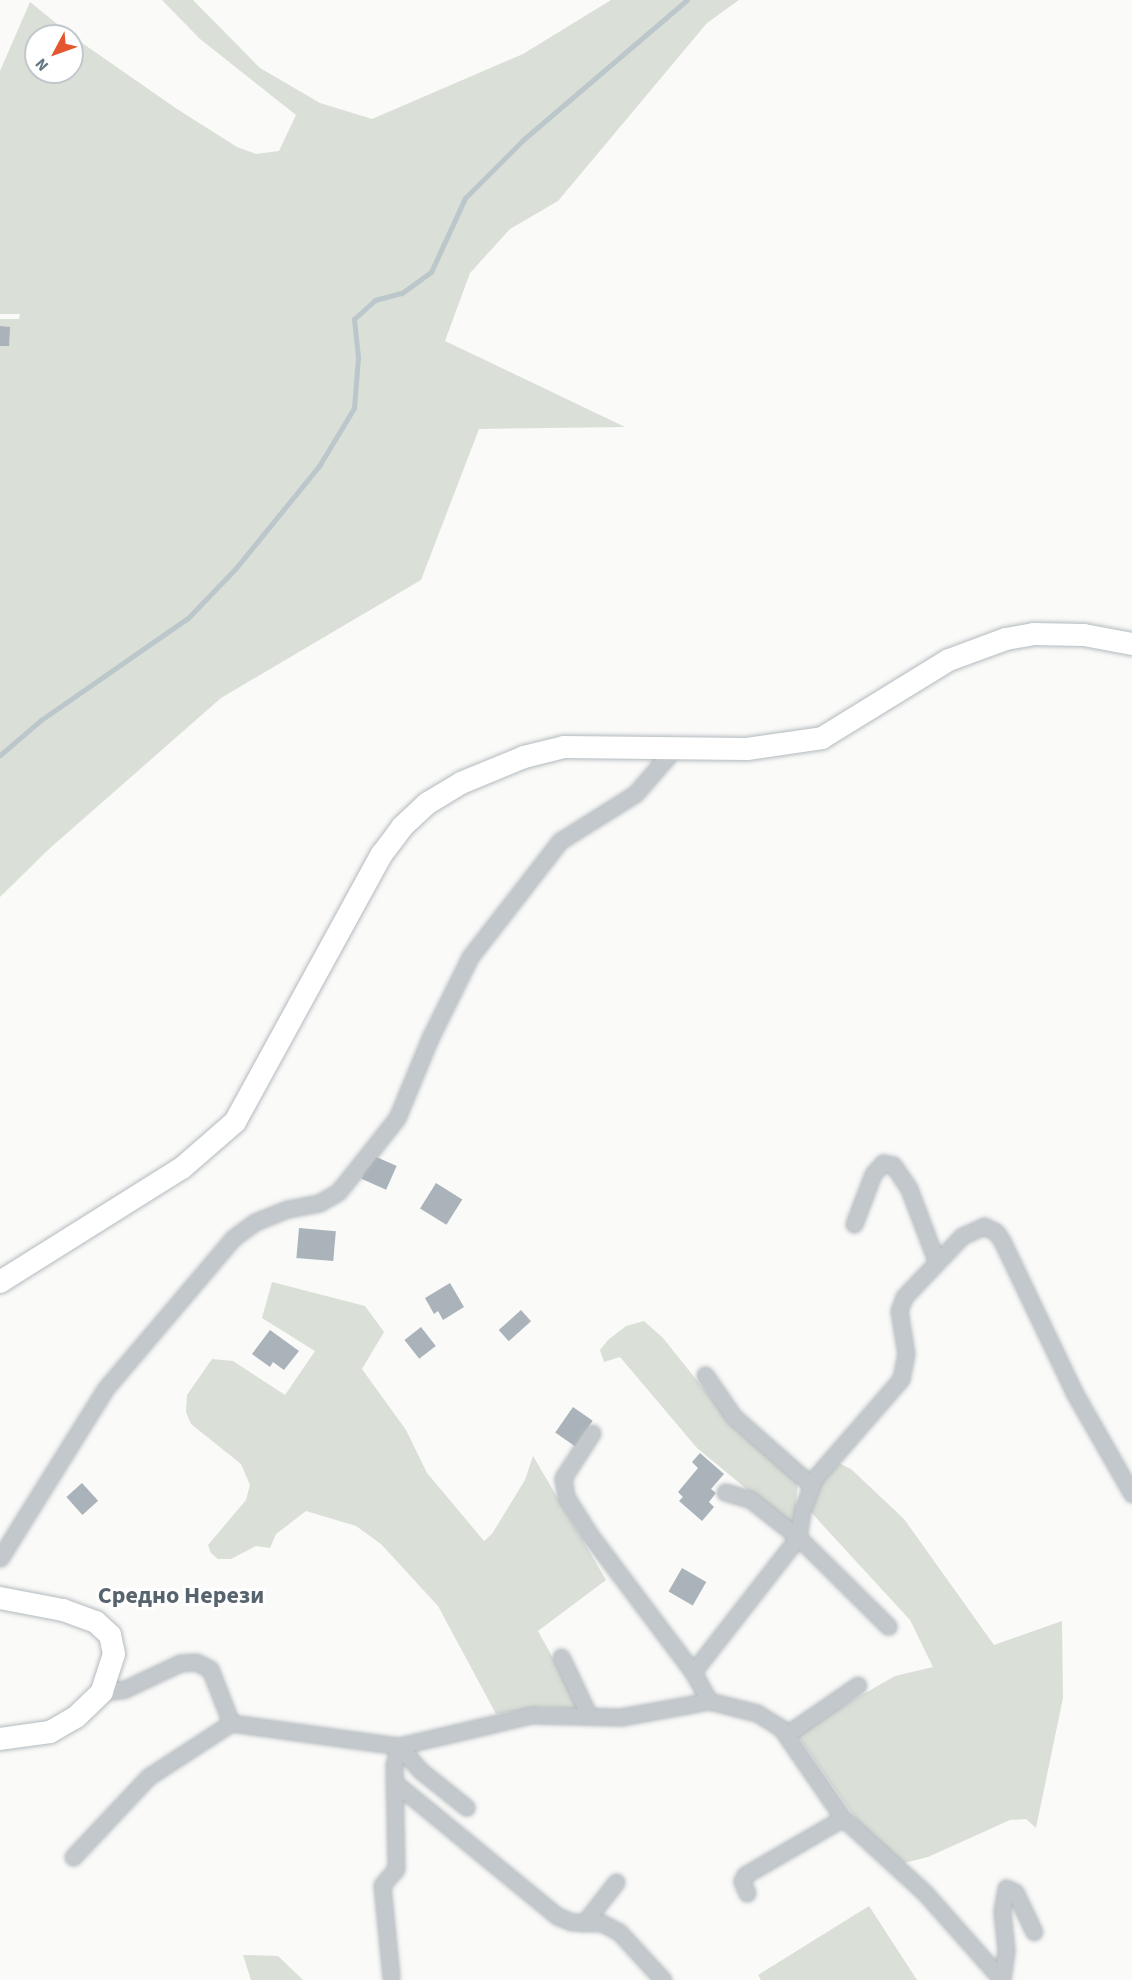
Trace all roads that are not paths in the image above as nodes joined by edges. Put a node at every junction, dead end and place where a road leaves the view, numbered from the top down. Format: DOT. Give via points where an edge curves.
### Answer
graph roads {
  1 [pos="1132,644"];
  2 [pos="675,748"];
  3 [pos="854,1224"];
  4 [pos="936,1260"];
  5 [pos="0,1282"];
  6 [pos="705,1375"];
  7 [pos="592,1433"];
  8 [pos="811,1485"];
  9 [pos="725,1492"];
  10 [pos="1132,1494"];
  11 [pos="798,1537"];
  12 [pos="0,1558"];
  13 [pos="0,1598"];
  14 [pos="888,1626"];
  15 [pos="561,1657"];
  16 [pos="693,1672"];
  17 [pos="858,1685"];
  18 [pos="102,1692"];
  19 [pos="709,1701"];
  20 [pos="589,1716"];
  21 [pos="231,1723"];
  22 [pos="787,1734"];
  23 [pos="0,1739"];
  24 [pos="399,1746"];
  25 [pos="394,1782"];
  26 [pos="466,1808"];
  27 [pos="843,1818"];
  28 [pos="73,1857"];
  29 [pos="616,1882"];
  30 [pos="747,1893"];
  31 [pos="584,1923"];
  32 [pos="1034,1932"];
  33 [pos="392,1977"];
  34 [pos="663,1980"];
  35 [pos="1002,1980"];
  1 -- 2 [label="street" via="1084,635 1034,634 1006,639 949,660 822,738 747,749"];
  2 -- 5 [label="street" via="564,747 492,770 428,803 402,827 382,854 235,1122 182,1168"];
  2 -- 12 [label="street" via="635,794 560,841 470,957 397,1118 338,1192 319,1203 288,1209 255,1222 233,1238 106,1388"];
  3 -- 4 [label="street" via="873,1174 883,1163 893,1165 909,1189"];
  4 -- 8 [label="street" via="900,1305 906,1354 898,1385 824,1465"];
  4 -- 10 [label="street" via="976,1227 996,1232 1076,1394"];
  6 -- 8 [label="street" via="734,1417"];
  7 -- 16 [label="street" via="563,1478 566,1497"];
  8 -- 11 [label="street"];
  9 -- 11 [label="street" via="750,1499"];
  11 -- 14 [label="street"];
  11 -- 16 [label="street"];
  13 -- 18 [label="street" via="63,1610 96,1622 110,1635 114,1654"];
  15 -- 20 [label="street"];
  16 -- 19 [label="street"];
  17 -- 22 [label="street"];
  18 -- 21 [label="street" via="125,1689 180,1663 196,1662 210,1669"];
  18 -- 23 [label="street" via="76,1717 50,1732"];
  19 -- 20 [label="street" via="656,1713"];
  19 -- 22 [label="street" via="757,1713"];
  20 -- 24 [label="street" via="545,1714 505,1719"];
  21 -- 24 [label="street"];
  21 -- 28 [label="street" via="148,1777"];
  22 -- 27 [label="street"];
  24 -- 25 [label="street"];
  24 -- 26 [label="street"];
  25 -- 31 [label="street" via="548,1910 566,1921"];
  25 -- 33 [label="street" via="396,1869 382,1882"];
  27 -- 30 [label="street" via="745,1875 742,1881"];
  27 -- 35 [label="street" via="925,1893"];
  29 -- 31 [label="street"];
  31 -- 34 [label="street" via="602,1923 619,1932"];
  32 -- 35 [label="street" via="1015,1892 1006,1888"];
}
